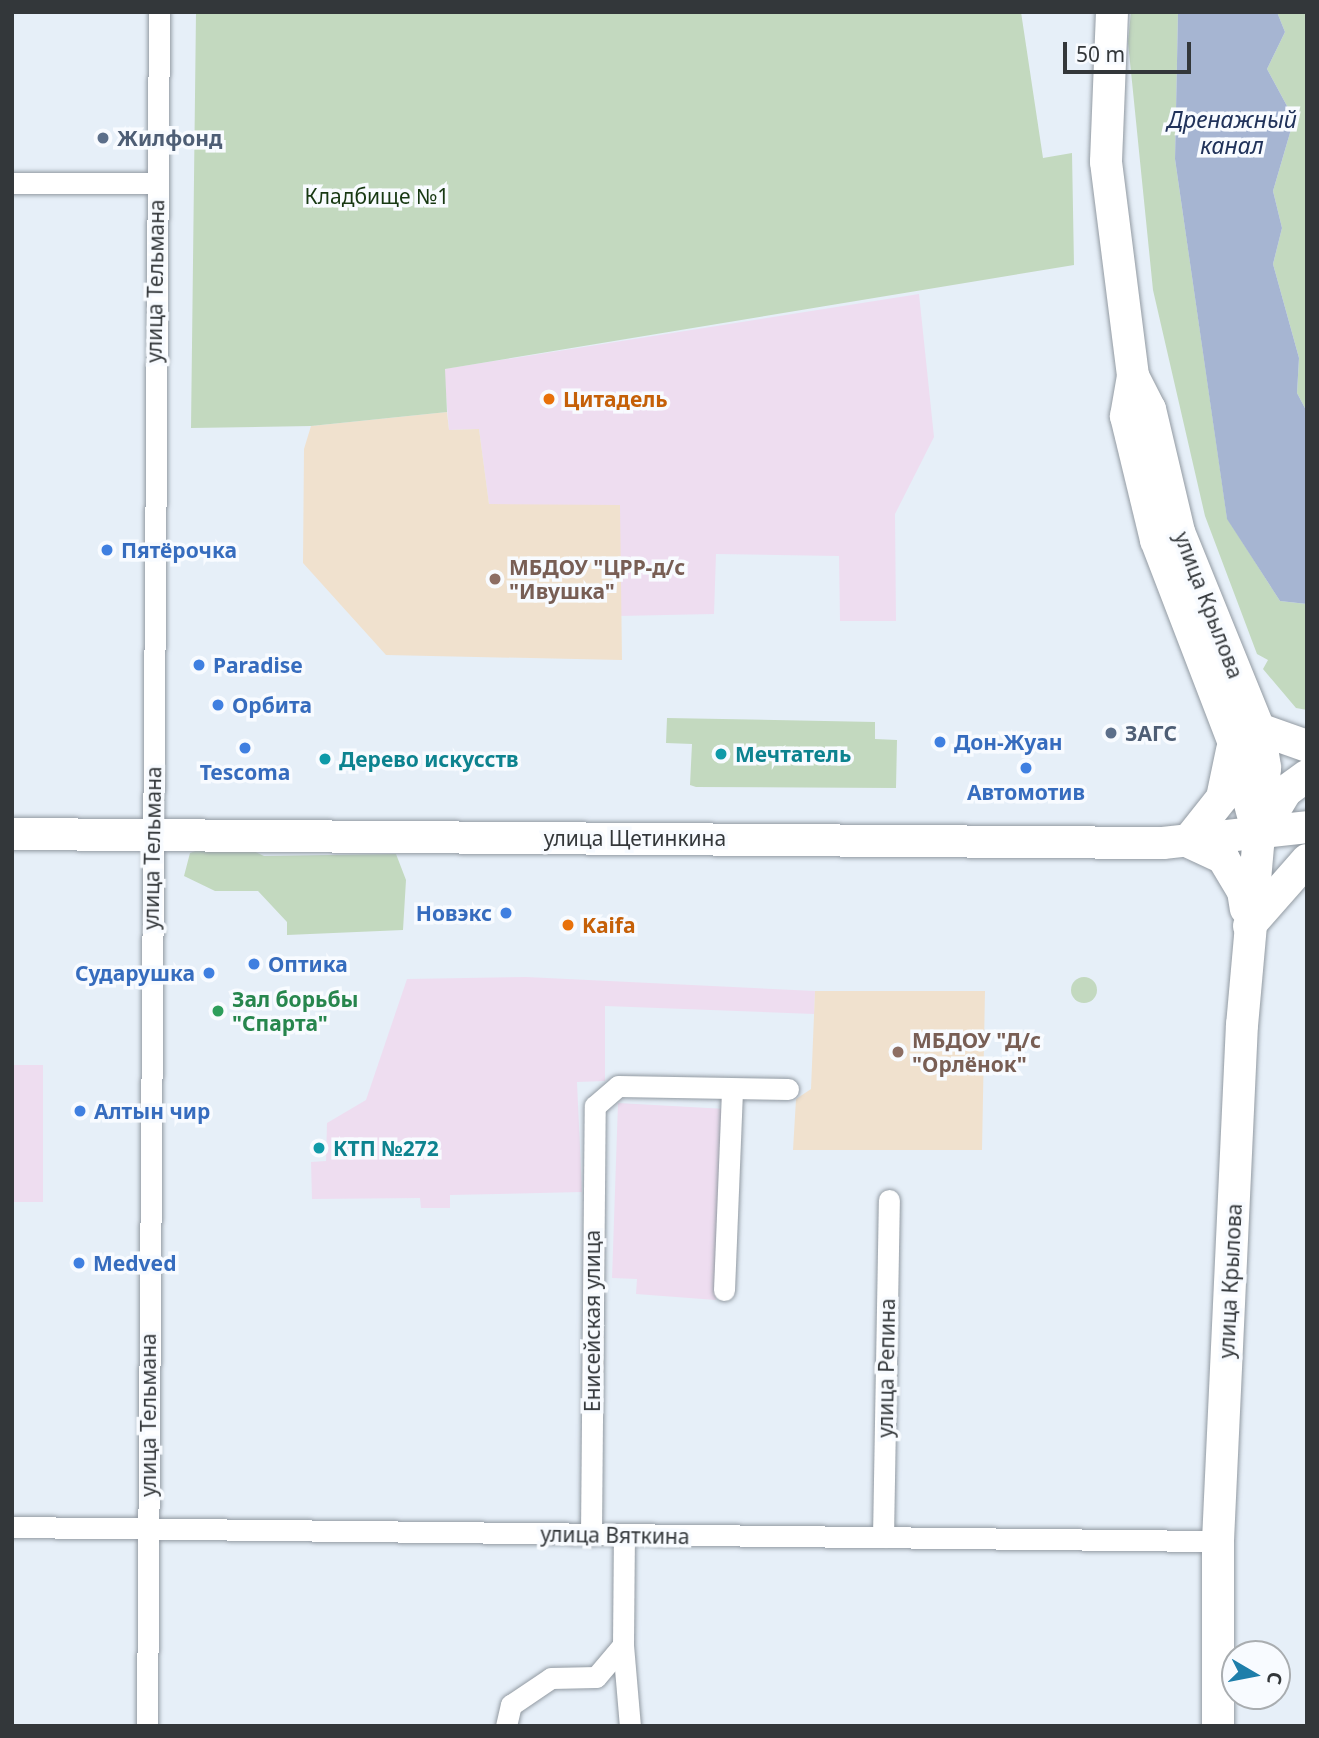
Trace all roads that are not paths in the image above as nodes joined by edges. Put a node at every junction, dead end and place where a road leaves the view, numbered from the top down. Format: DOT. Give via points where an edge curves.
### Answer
graph roads {
  1 [pos="159,12"];
  2 [pos="1112,12"];
  3 [pos="12,183"];
  4 [pos="157,183"];
  5 [pos="1246,735"];
  6 [pos="1307,746"];
  7 [pos="1307,776"];
  8 [pos="1307,827"];
  9 [pos="152,832"];
  10 [pos="12,834"];
  11 [pos="1258,836"];
  12 [pos="1188,841"];
  13 [pos="1307,860"];
  14 [pos="1248,927"];
  15 [pos="732,1088"];
  16 [pos="788,1089"];
  17 [pos="890,1200"];
  18 [pos="724,1290"];
  19 [pos="12,1527"];
  20 [pos="149,1528"];
  21 [pos="591,1535"];
  22 [pos="624,1535"];
  23 [pos="883,1537"];
  24 [pos="1218,1541"];
  25 [pos="623,1645"];
  26 [pos="147,1726"];
  27 [pos="506,1726"];
  28 [pos="630,1726"];
  29 [pos="1217,1726"];
  1 -- 4 [label="street, улица Тельмана"];
  2 -- 5 [label="main road, улица Крылова" via="1107,162 1133,376 1126,416 1156,540"];
  3 -- 4 [label="street"];
  4 -- 9 [label="street, улица Тельмана"];
  5 -- 6 [label="main road"];
  5 -- 11 [label="main road, улица Крылова"];
  5 -- 12 [label="main road" via="1222,798"];
  7 -- 11 [label="main road" via="1286,791"];
  8 -- 11 [label="main road, улица Щетинкина"];
  9 -- 10 [label="main road, улица Щетинкина"];
  9 -- 12 [label="main road, улица Щетинкина"];
  9 -- 20 [label="street, улица Тельмана"];
  11 -- 12 [label="main road, улица Щетинкина"];
  11 -- 14 [label="main road, улица Крылова"];
  12 -- 14 [label="main road" via="1210,849 1235,873"];
  13 -- 14 [label="main road"];
  14 -- 24 [label="main road, улица Крылова"];
  15 -- 16 [label="street"];
  15 -- 18 [label="street"];
  15 -- 21 [label="street, Енисейская улица" via="618,1086 595,1107"];
  17 -- 23 [label="street, улица Репина"];
  19 -- 20 [label="street, улица Вяткина"];
  20 -- 21 [label="street, улица Вяткина"];
  20 -- 26 [label="street, улица Тельмана"];
  21 -- 22 [label="street, улица Вяткина"];
  22 -- 23 [label="street, улица Вяткина"];
  22 -- 25 [label="street"];
  23 -- 24 [label="street, улица Вяткина"];
  24 -- 29 [label="main road, улица Крылова"];
  25 -- 27 [label="street" via="596,1677 551,1678 531,1691 511,1705"];
  25 -- 28 [label="street"];
}
